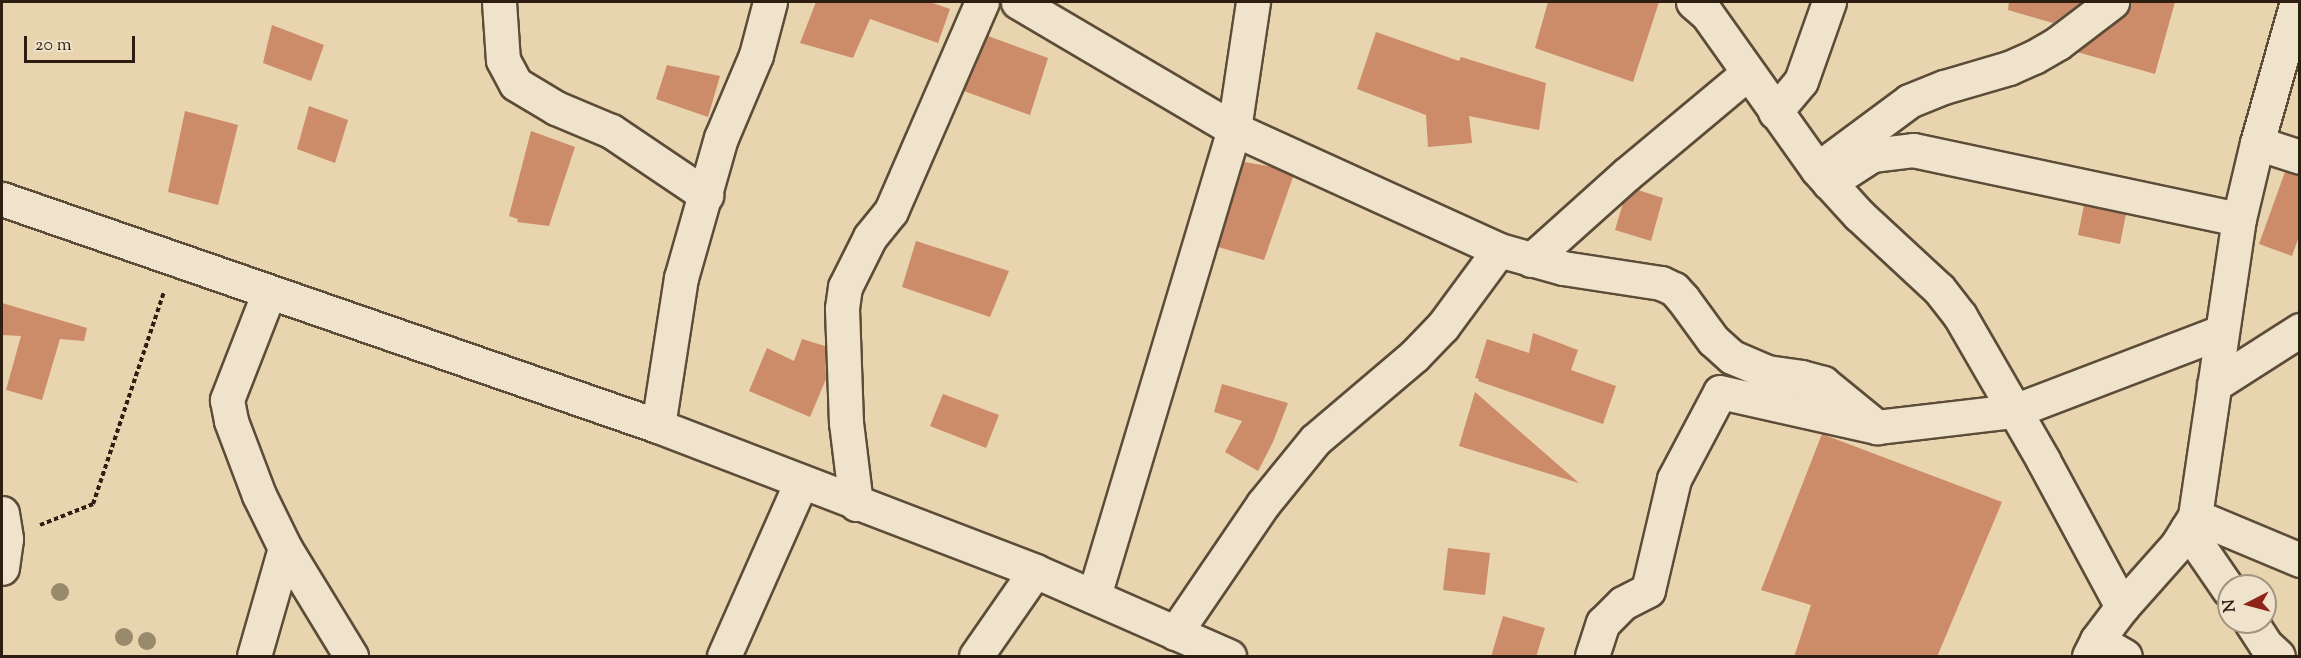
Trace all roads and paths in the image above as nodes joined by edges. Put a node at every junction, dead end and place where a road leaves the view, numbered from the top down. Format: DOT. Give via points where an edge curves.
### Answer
graph roads {
  1 [pos="499,2"];
  2 [pos="770,2"];
  3 [pos="982,2"];
  4 [pos="1018,2"];
  5 [pos="1253,2"];
  6 [pos="1693,2"];
  7 [pos="1829,2"];
  8 [pos="2112,2"];
  9 [pos="2298,2"];
  10 [pos="1748,73"];
  11 [pos="1775,112"];
  12 [pos="1234,129"];
  13 [pos="2257,143"];
  14 [pos="2300,157"];
  15 [pos="1823,176"];
  16 [pos="706,195"];
  17 [pos="2,200"];
  18 [pos="2239,219"];
  19 [pos="1499,250"];
  20 [pos="175,259"];
  21 [pos="1532,260"];
  22 [pos="269,292"];
  23 [pos="2300,330"];
  24 [pos="2221,332"];
  25 [pos="2214,385"];
  26 [pos="2014,411"];
  27 [pos="658,426"];
  28 [pos="1877,427"];
  29 [pos="801,482"];
  30 [pos="855,504"];
  31 [pos="2191,523"];
  32 [pos="3,540"];
  33 [pos="285,548"];
  34 [pos="2300,561"];
  35 [pos="1035,571"];
  36 [pos="2220,574"];
  37 [pos="1094,597"];
  38 [pos="2122,607"];
  39 [pos="1175,633"];
  40 [pos="2093,648"];
  41 [pos="254,657"];
  42 [pos="351,657"];
  43 [pos="724,657"];
  44 [pos="976,657"];
  45 [pos="1229,657"];
  46 [pos="1592,657"];
  47 [pos="2125,657"];
  1 -- 16 [label="street" via="503,60 516,84 556,108 611,131"];
  2 -- 16 [label="street" via="756,55 722,138"];
  3 -- 30 [label="street" via="891,211 870,237 844,287 846,423"];
  4 -- 12 [label="street"];
  5 -- 12 [label="street"];
  6 -- 10 [label="street" via="1707,14"];
  7 -- 11 [label="street" via="1801,81"];
  8 -- 15 [label="street" via="2034,57 1909,101"];
  9 -- 13 [label="street"];
  10 -- 11 [label="street"];
  10 -- 21 [label="street"];
  11 -- 15 [label="street"];
  12 -- 19 [label="street"];
  12 -- 37 [label="street"];
  13 -- 14 [label="street"];
  13 -- 18 [label="street"];
  15 -- 18 [label="street" via="1872,155 1913,150"];
  15 -- 26 [label="street" via="1939,289 1960,316"];
  16 -- 27 [label="street" via="681,278"];
  17 -- 20 [label="street"];
  18 -- 24 [label="street"];
  19 -- 21 [label="street"];
  19 -- 39 [label="street" via="1443,326 1315,441 1263,504"];
  20 -- 22 [label="street"];
  20 -- 32 [label="path" via="93,504"];
  21 -- 28 [label="street" via="1661,284 1674,290 1713,340 1732,357 1767,372 1823,383"];
  22 -- 27 [label="street"];
  22 -- 33 [label="street" via="227,400 244,459"];
  23 -- 25 [label="street"];
  24 -- 25 [label="street"];
  24 -- 26 [label="street"];
  25 -- 31 [label="street"];
  26 -- 28 [label="street"];
  26 -- 38 [label="street"];
  27 -- 29 [label="street"];
  28 -- 46 [label="street" via="1720,392 1674,479 1648,590 1623,603 1603,623"];
  29 -- 30 [label="street"];
  29 -- 43 [label="street"];
  30 -- 35 [label="street"];
  31 -- 34 [label="street"];
  31 -- 36 [label="street"];
  31 -- 38 [label="street" via="2177,545"];
  33 -- 41 [label="street"];
  33 -- 42 [label="street"];
  35 -- 37 [label="street"];
  35 -- 44 [label="street"];
  37 -- 39 [label="street"];
  38 -- 40 [label="street"];
  39 -- 45 [label="street"];
  40 -- 47 [label="street"];
}
